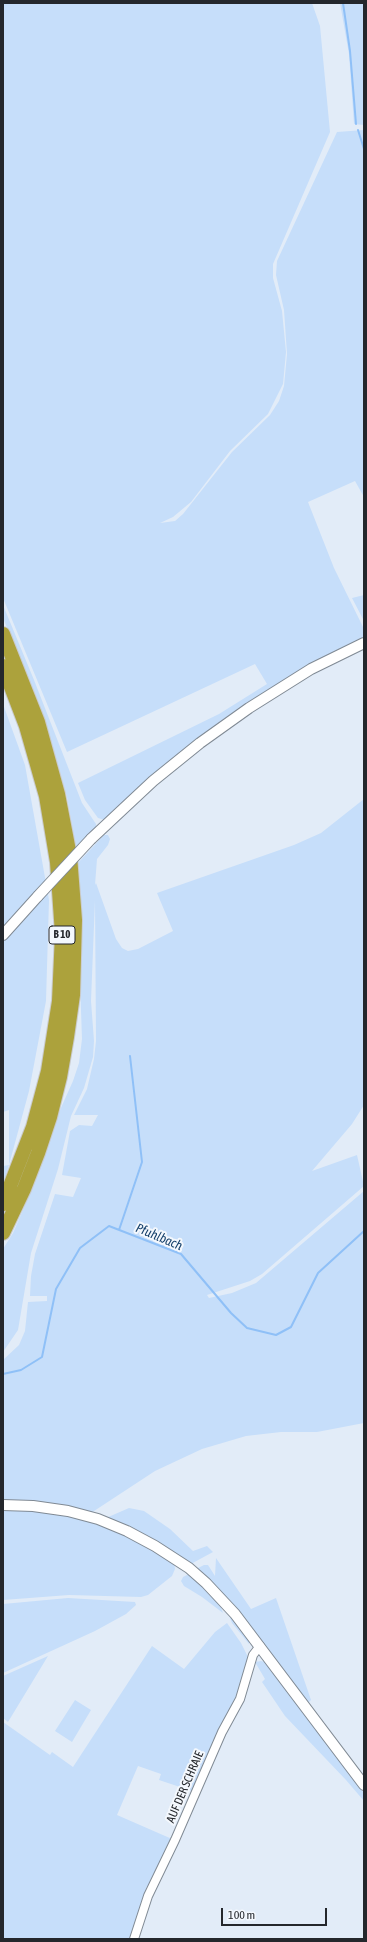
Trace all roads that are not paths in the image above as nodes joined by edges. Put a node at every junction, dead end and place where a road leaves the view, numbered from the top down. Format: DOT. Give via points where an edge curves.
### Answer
graph roads {
  1 [pos="3,634"];
  2 [pos="364,643"];
  3 [pos="3,666"];
  4 [pos="3,936"];
  5 [pos="3,1204"];
  6 [pos="3,1232"];
  7 [pos="3,1505"];
  8 [pos="260,1646"];
  9 [pos="364,1785"];
  10 [pos="134,1939"];
  1 -- 6 [label="highway, B 10" via="26,690 53,772 70,856 75,920 72,995 60,1077 38,1153"];
  2 -- 4 [label="street, bridge" via="311,669 249,708 153,781 92,839"];
  3 -- 5 [label="highway, B 10" via="26,726 46,796 57,862 62,934 59,1001 48,1071 33,1128"];
  7 -- 8 [label="street" via="68,1511 98,1519 155,1546 206,1583"];
  8 -- 9 [label="street"];
  8 -- 10 [label="street, AUF DER SCHRAIE" via="253,1655 240,1699 222,1732 148,1896"];
}
